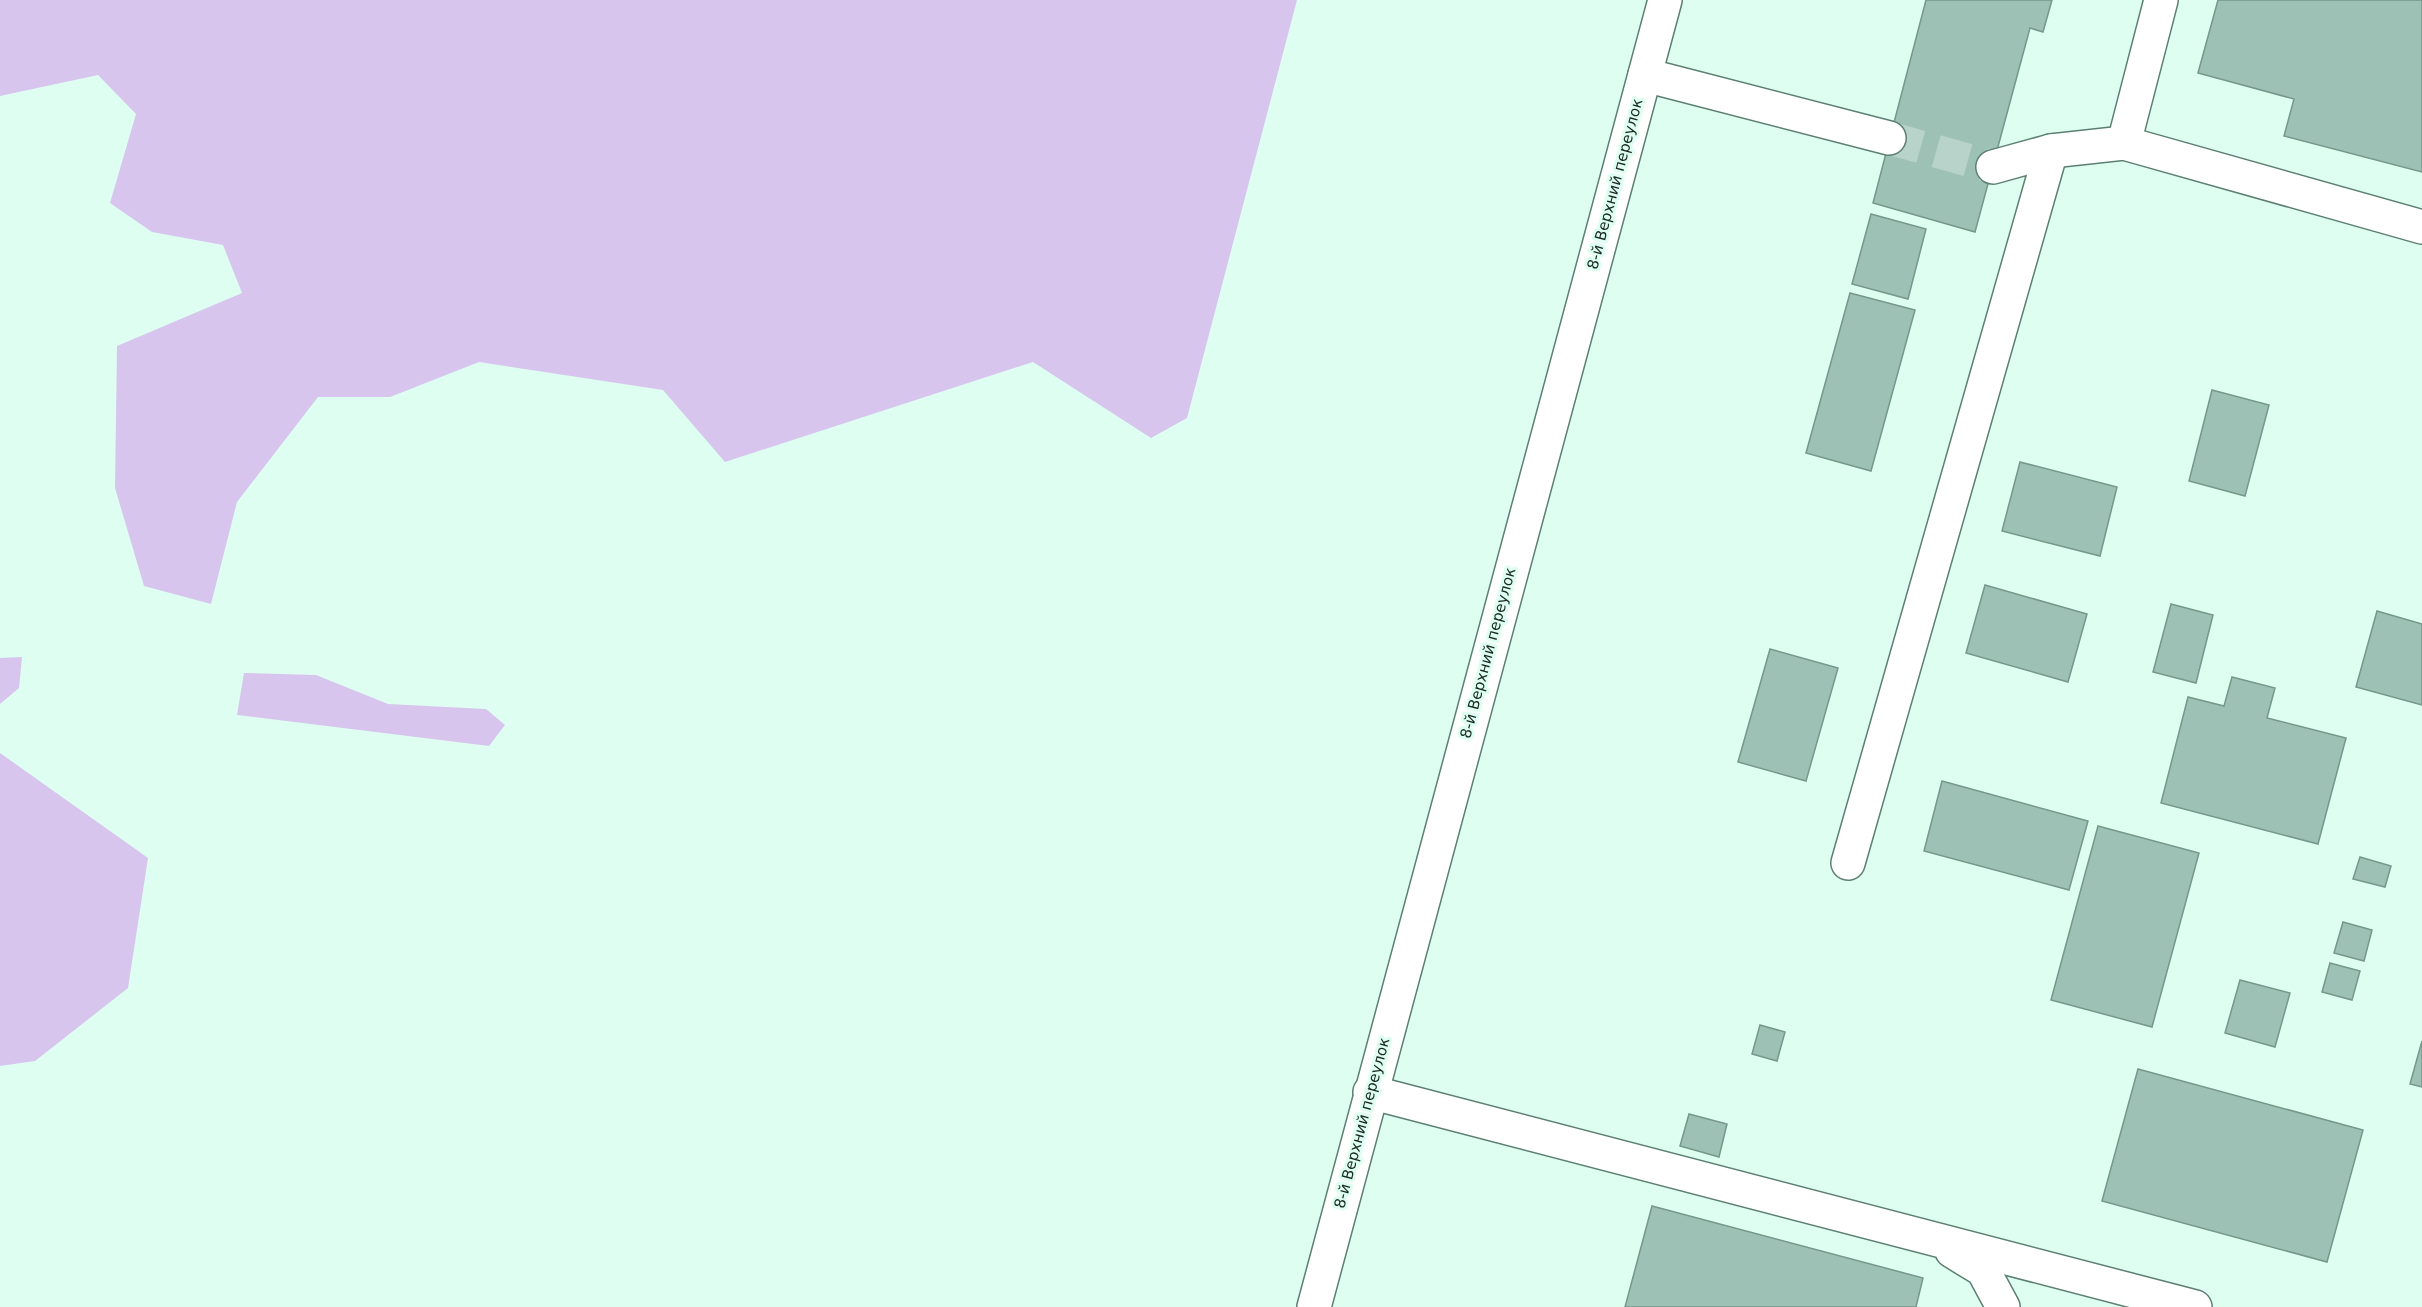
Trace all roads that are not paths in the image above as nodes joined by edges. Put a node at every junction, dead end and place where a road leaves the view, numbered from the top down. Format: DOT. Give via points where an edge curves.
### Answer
graph roads {
  1 [pos="1665,0"];
  2 [pos="2161,0"];
  3 [pos="1645,75"];
  4 [pos="1889,138"];
  5 [pos="2124,143"];
  6 [pos="2051,151"];
  7 [pos="1993,167"];
  8 [pos="2422,227"];
  9 [pos="1848,863"];
  10 [pos="1370,1092"];
  11 [pos="1924,1235"];
  12 [pos="1314,1307"];
  13 [pos="2003,1307"];
  14 [pos="2195,1307"];
  1 -- 3 [label="street, 8-й Верхний переулок"];
  2 -- 5 [label="street"];
  3 -- 4 [label="street"];
  3 -- 10 [label="street, 8-й Верхний переулок"];
  5 -- 6 [label="street"];
  5 -- 8 [label="street"];
  6 -- 7 [label="street"];
  6 -- 9 [label="street"];
  10 -- 11 [label="street"];
  10 -- 12 [label="street, 8-й Верхний переулок"];
  11 -- 13 [label="street" via="1983,1270"];
  11 -- 14 [label="street"];
}
